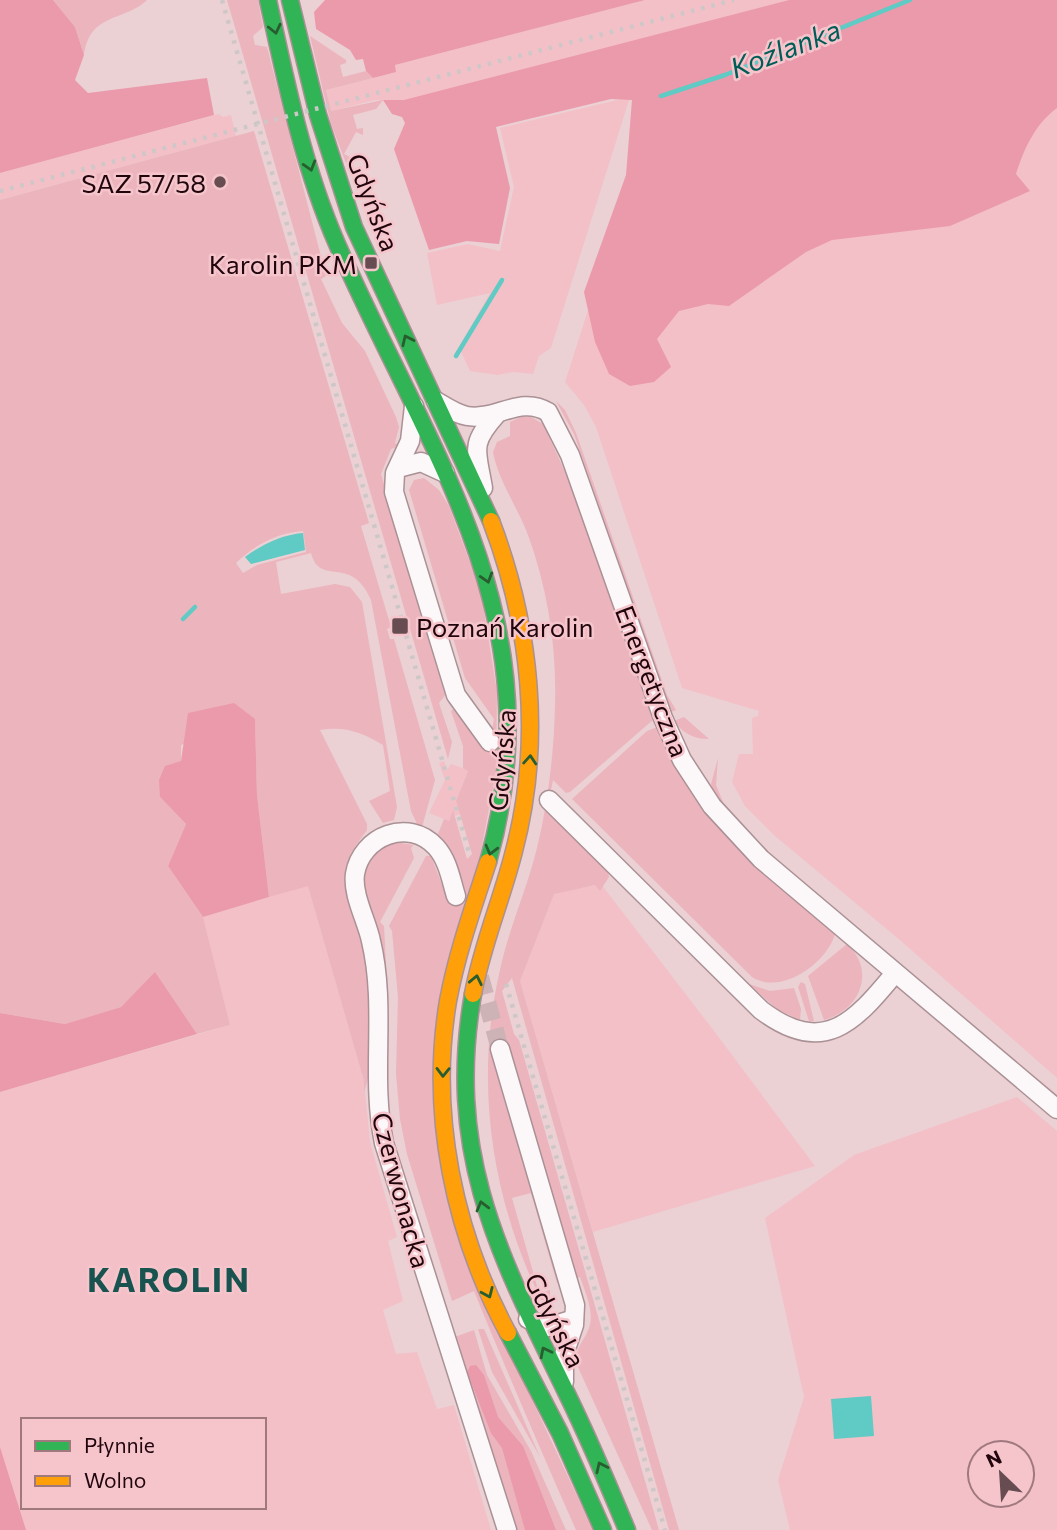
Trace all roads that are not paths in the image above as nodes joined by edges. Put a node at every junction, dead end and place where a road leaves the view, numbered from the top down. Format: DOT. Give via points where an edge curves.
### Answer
graph roads {
  1 [pos="268,0"];
  2 [pos="290,0"];
  3 [pos="436,401"];
  4 [pos="414,406"];
  5 [pos="496,415"];
  6 [pos="398,468"];
  7 [pos="445,473"];
  8 [pos="485,506"];
  9 [pos="490,742"];
  10 [pos="549,800"];
  11 [pos="456,896"];
  12 [pos="895,973"];
  13 [pos="500,1049"];
  14 [pos="1057,1109"];
  15 [pos="525,1315"];
  16 [pos="573,1320"];
  17 [pos="564,1390"];
  18 [pos="507,1530"];
  19 [pos="603,1530"];
  20 [pos="627,1530"];
  1 -- 4 [label="main road, Gdyńska, one-way" via="323,209"];
  3 -- 2 [label="main road, Gdyńska, one-way" via="340,191"];
  3 -- 5 [label="street, Energetyczna" via="465,416"];
  3 -- 8 [label="main road, Gdyńska"];
  4 -- 6 [label="street" via="410,441"];
  4 -- 7 [label="main road, Gdyńska"];
  5 -- 8 [label="street" via="480,432 476,444"];
  5 -- 12 [label="street, Energetyczna" via="533,405 554,419 663,718 682,760 712,806 761,859"];
  6 -- 7 [label="street" via="421,462"];
  6 -- 9 [label="street" via="394,492 447,669 465,710"];
  7 -- 19 [label="main road, Gdyńska, one-way" via="472,533 493,599 508,711 498,822 457,956 447,1011 443,1094 449,1156 461,1217 484,1282 554,1419"];
  15 -- 8 [label="main road, Gdyńska, one-way" via="485,1216 472,1162 467,1108 473,995 515,848 531,740 530,672 522,620 509,567"];
  10 -- 12 [label="street" via="761,1010 789,1028 820,1033 843,1026 868,1006"];
  11 -- 18 [label="street, Czerwonacka" via="440,852 413,833 378,838 357,866 356,887 371,941 379,996 377,1087 387,1156"];
  12 -- 14 [label="street, Energetyczna"];
  13 -- 16 [label="street" via="573,1295"];
  15 -- 16 [label="street" via="543,1327"];
  17 -- 15 [label="main road, Gdyńska, one-way"];
  16 -- 17 [label="street" via="564,1355"];
  20 -- 17 [label="main road, Gdyńska, one-way"];
}
